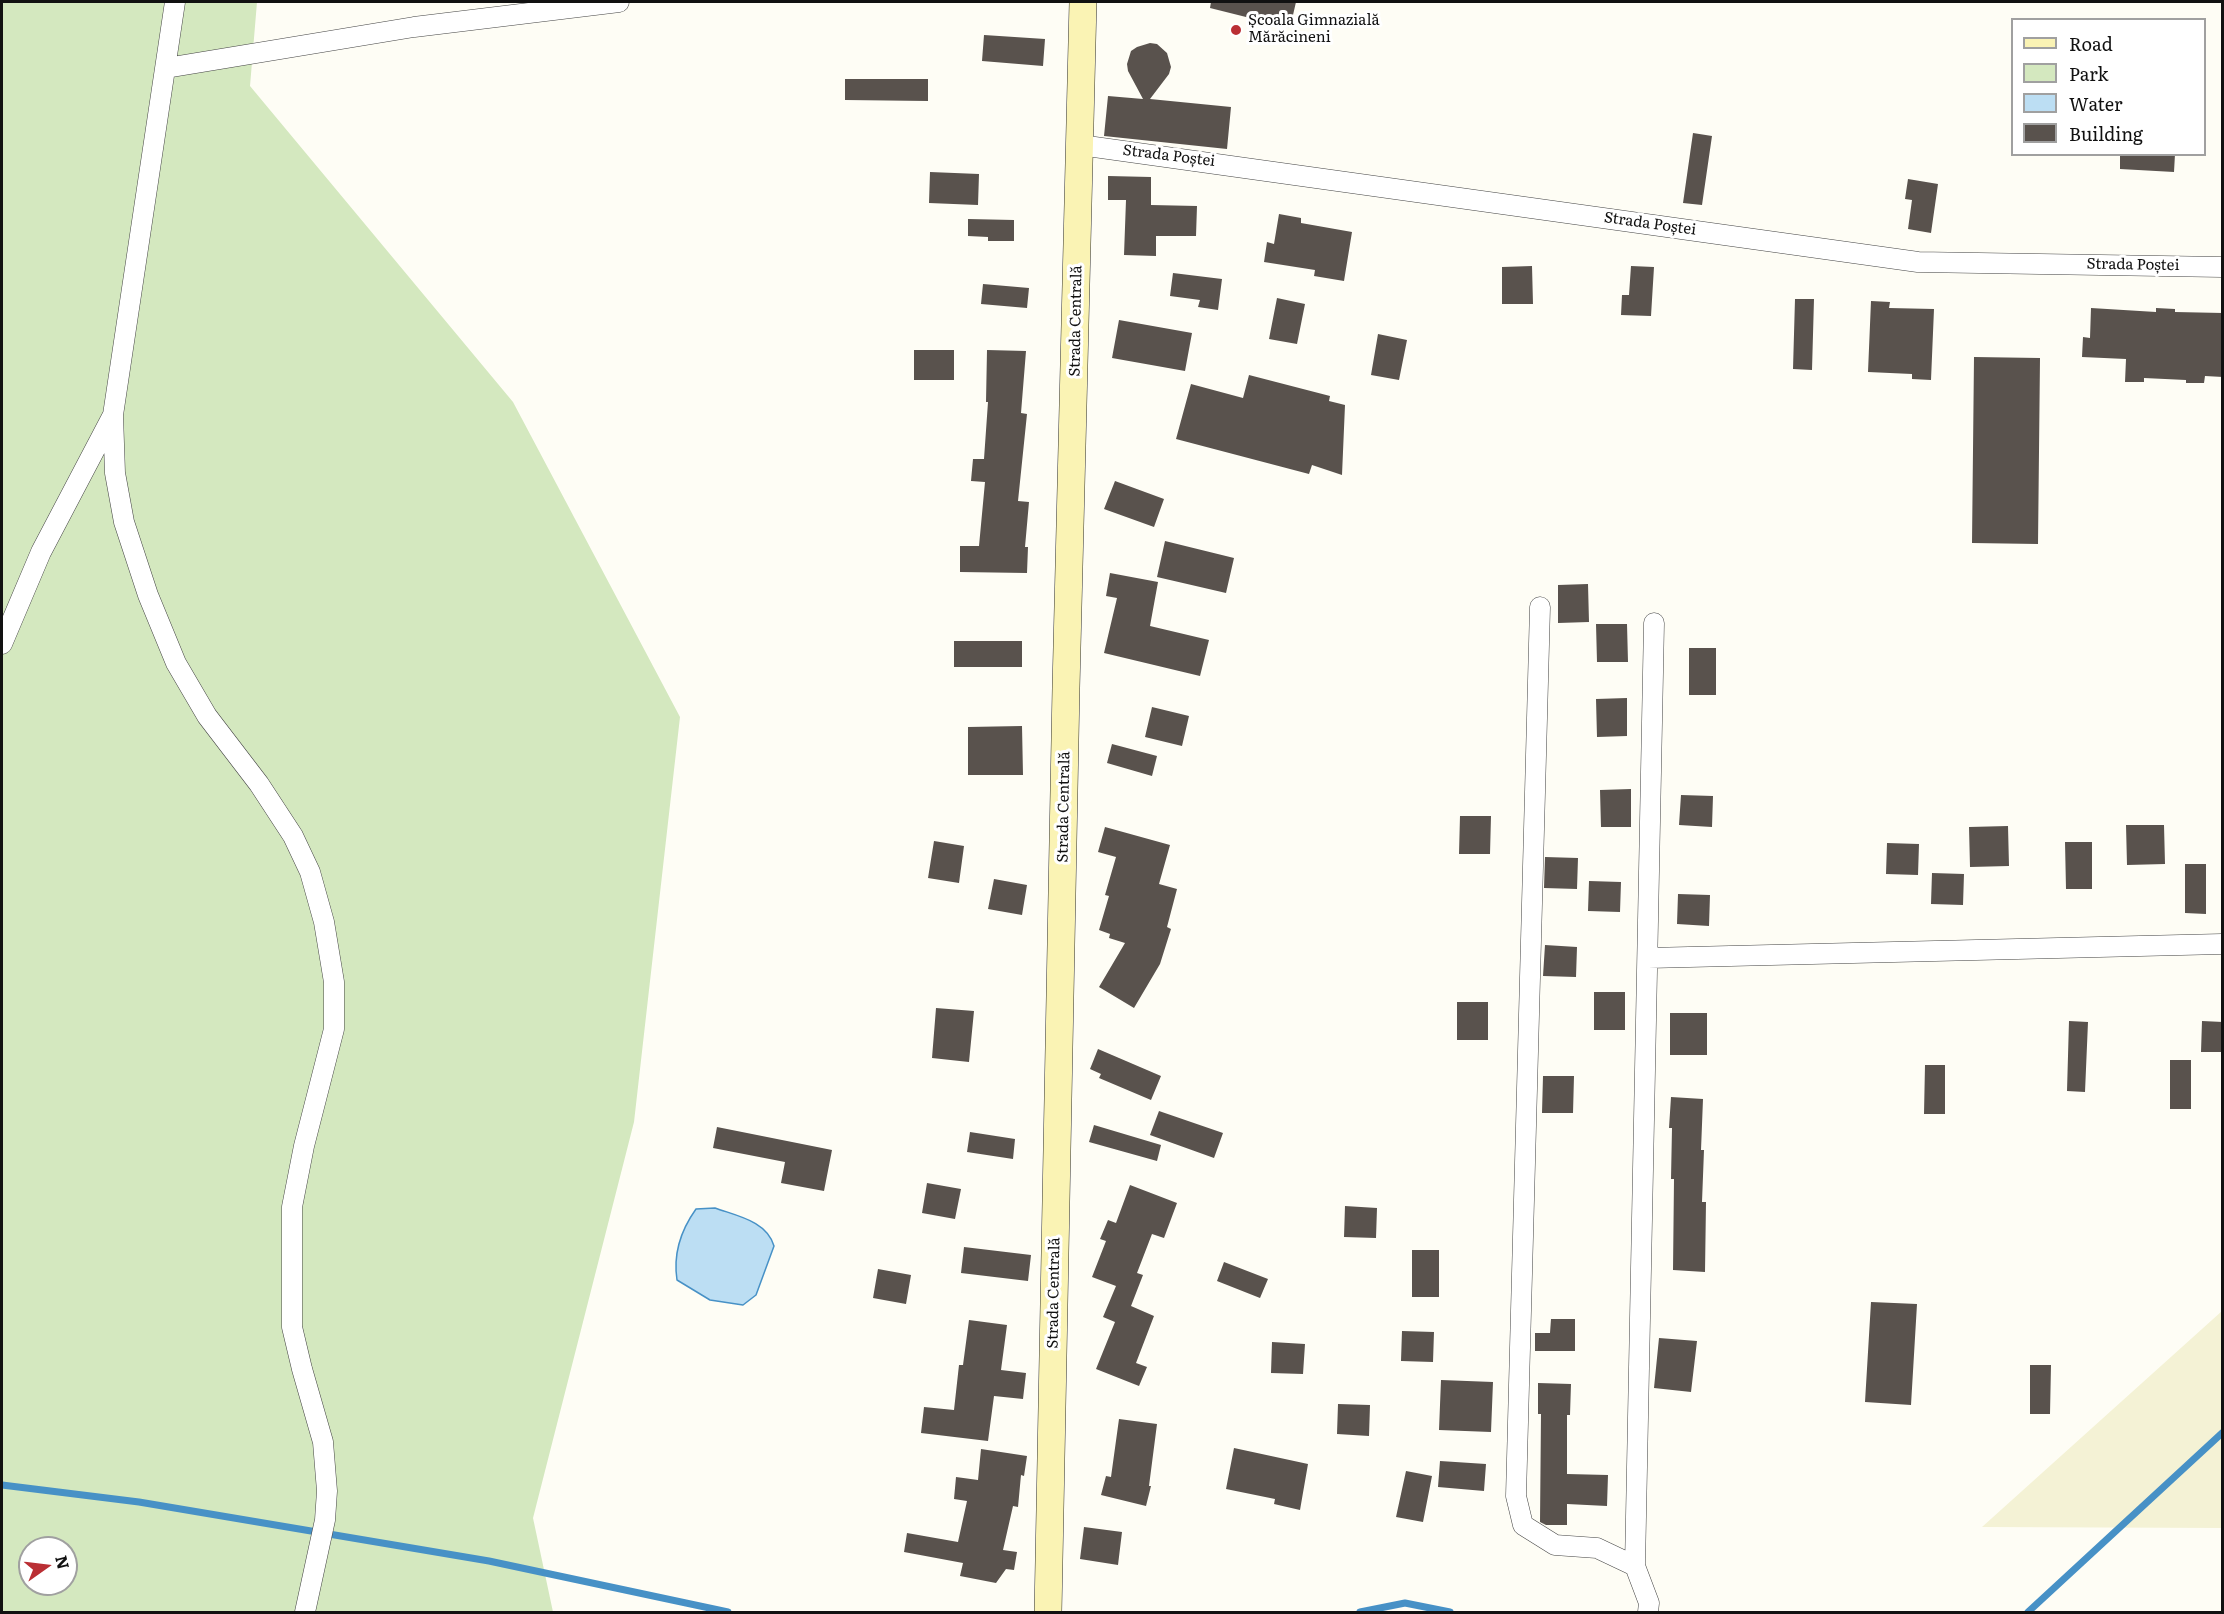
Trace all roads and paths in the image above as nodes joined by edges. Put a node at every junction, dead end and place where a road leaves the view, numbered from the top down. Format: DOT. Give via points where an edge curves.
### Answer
graph roads {
  1 [pos="175,2"];
  2 [pos="619,2"];
  3 [pos="1083,2"];
  4 [pos="166,68"];
  5 [pos="1080,145"];
  6 [pos="2223,267"];
  7 [pos="113,415"];
  8 [pos="1540,607"];
  9 [pos="1654,623"];
  10 [pos="2,644"];
  11 [pos="2223,944"];
  12 [pos="1648,958"];
  13 [pos="1635,1566"];
  14 [pos="305,1612"];
  15 [pos="1048,1612"];
  16 [pos="1648,1612"];
  1 -- 4 [label="street"];
  2 -- 4 [label="street" via="414,27"];
  3 -- 5 [label="main road, Strada Centrală"];
  4 -- 7 [label="street"];
  5 -- 6 [label="street, Strada Poștei" via="1918,262"];
  5 -- 15 [label="main road, Strada Centrală"];
  7 -- 10 [label="street" via="41,552"];
  7 -- 14 [label="street" via="115,473 122,513 148,595 176,663 207,716 293,836 310,872 324,922 334,982 334,1029 292,1207 292,1327 323,1442 327,1491 325,1520"];
  8 -- 13 [label="street" via="1516,1496 1523,1525 1555,1545 1597,1548"];
  9 -- 12 [label="street"];
  11 -- 12 [label="street"];
  12 -- 13 [label="street"];
  13 -- 16 [label="street" via="1649,1603"];
}
